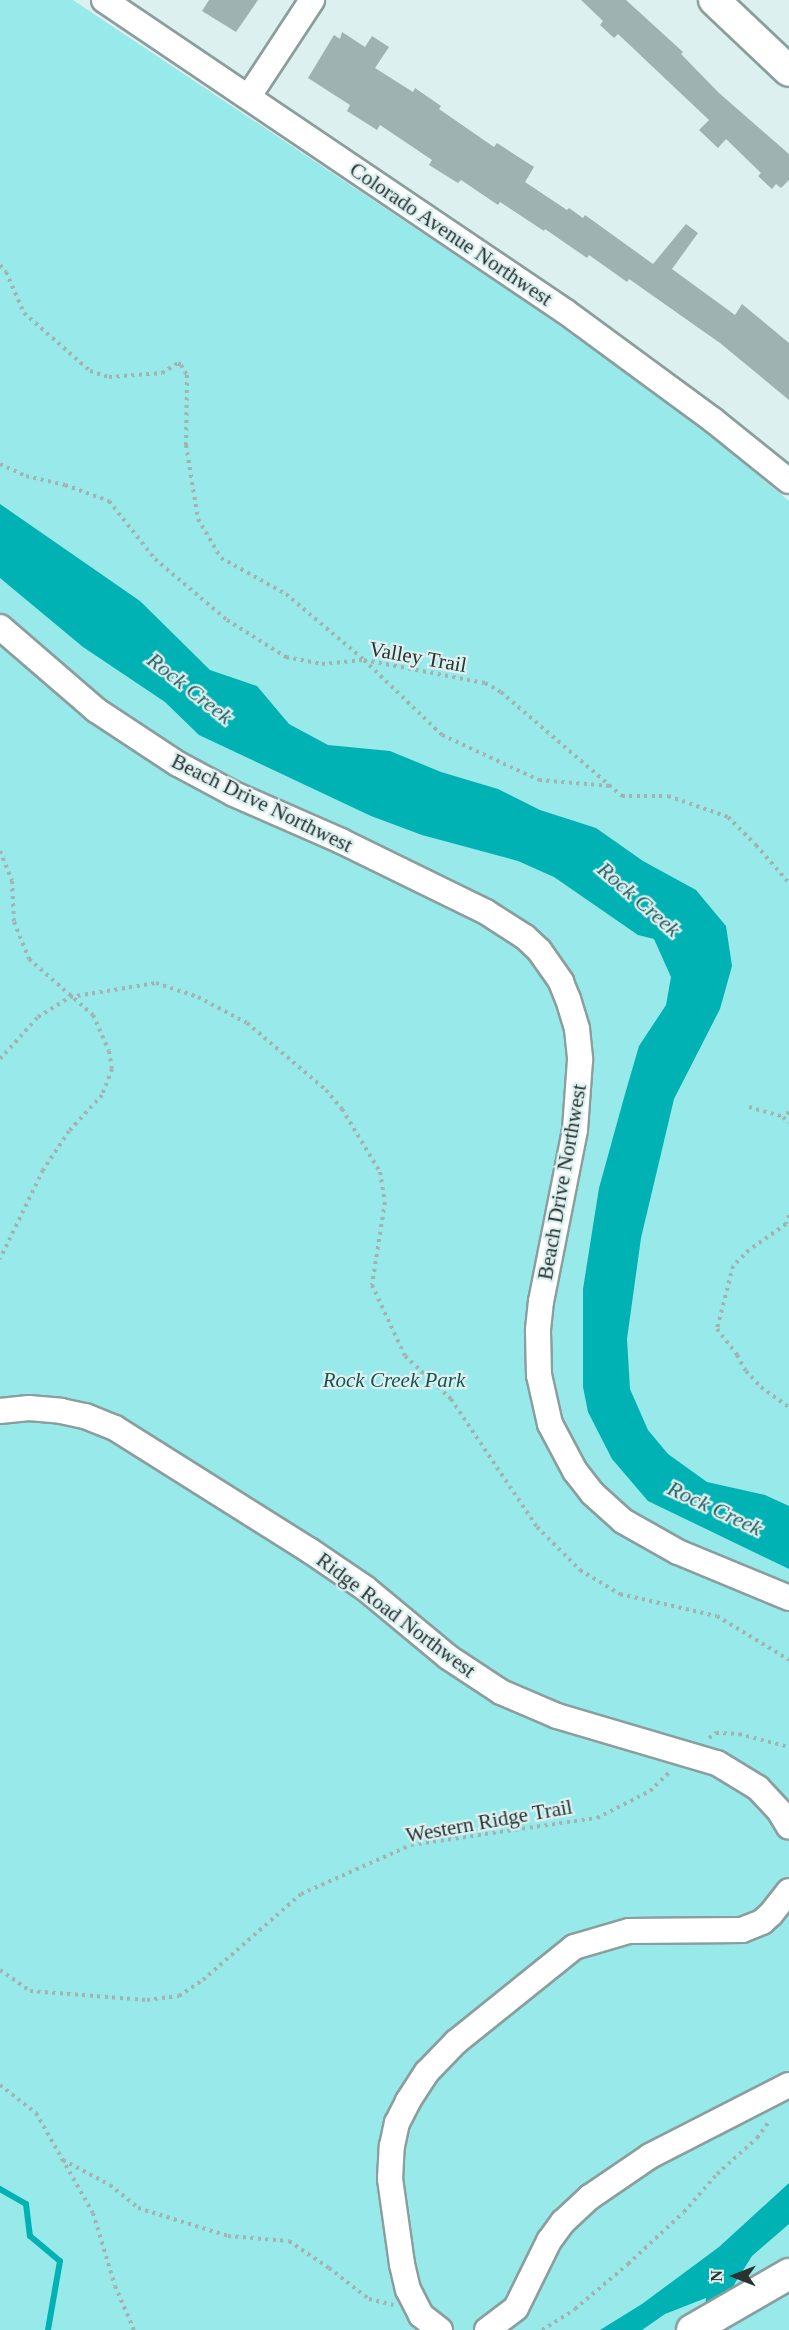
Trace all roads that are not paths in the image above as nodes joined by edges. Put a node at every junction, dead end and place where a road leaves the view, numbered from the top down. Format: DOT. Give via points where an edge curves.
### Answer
graph roads {
  1 [pos="104,0"];
  2 [pos="312,0"];
  3 [pos="714,0"];
  4 [pos="789,71"];
  5 [pos="249,96"];
  6 [pos="789,482"];
  7 [pos="0,627"];
  8 [pos="0,1410"];
  9 [pos="789,1598"];
  10 [pos="789,1827"];
  11 [pos="789,1891"];
  12 [pos="789,2085"];
  13 [pos="789,2274"];
  14 [pos="440,2330"];
  15 [pos="487,2330"];
  16 [pos="692,2330"];
  1 -- 5 [label="street, Colorado Avenue Northwest"];
  2 -- 5 [label="street"];
  3 -- 4 [label="main road"];
  5 -- 6 [label="street, Colorado Avenue Northwest" via="566,312 713,420"];
  7 -- 9 [label="street, Beach Drive Northwest" via="96,710 178,764 486,912 539,950 568,999 577,1029 580,1060 574,1130 538,1331 539,1376 550,1424 583,1482 623,1521 678,1552"];
  8 -- 10 [label="street, Ridge Road Northwest" via="61,1411 115,1428 365,1588 448,1657 501,1692 557,1716 717,1763 752,1784 776,1806"];
  11 -- 14 [label="street" via="762,1922 742,1930 629,1931 574,1947 432,2066 397,2123 390,2164 403,2272 415,2305 426,2321"];
  12 -- 15 [label="street" via="650,2156 590,2197 549,2241 516,2308"];
  13 -- 16 [label="main road"];
}
